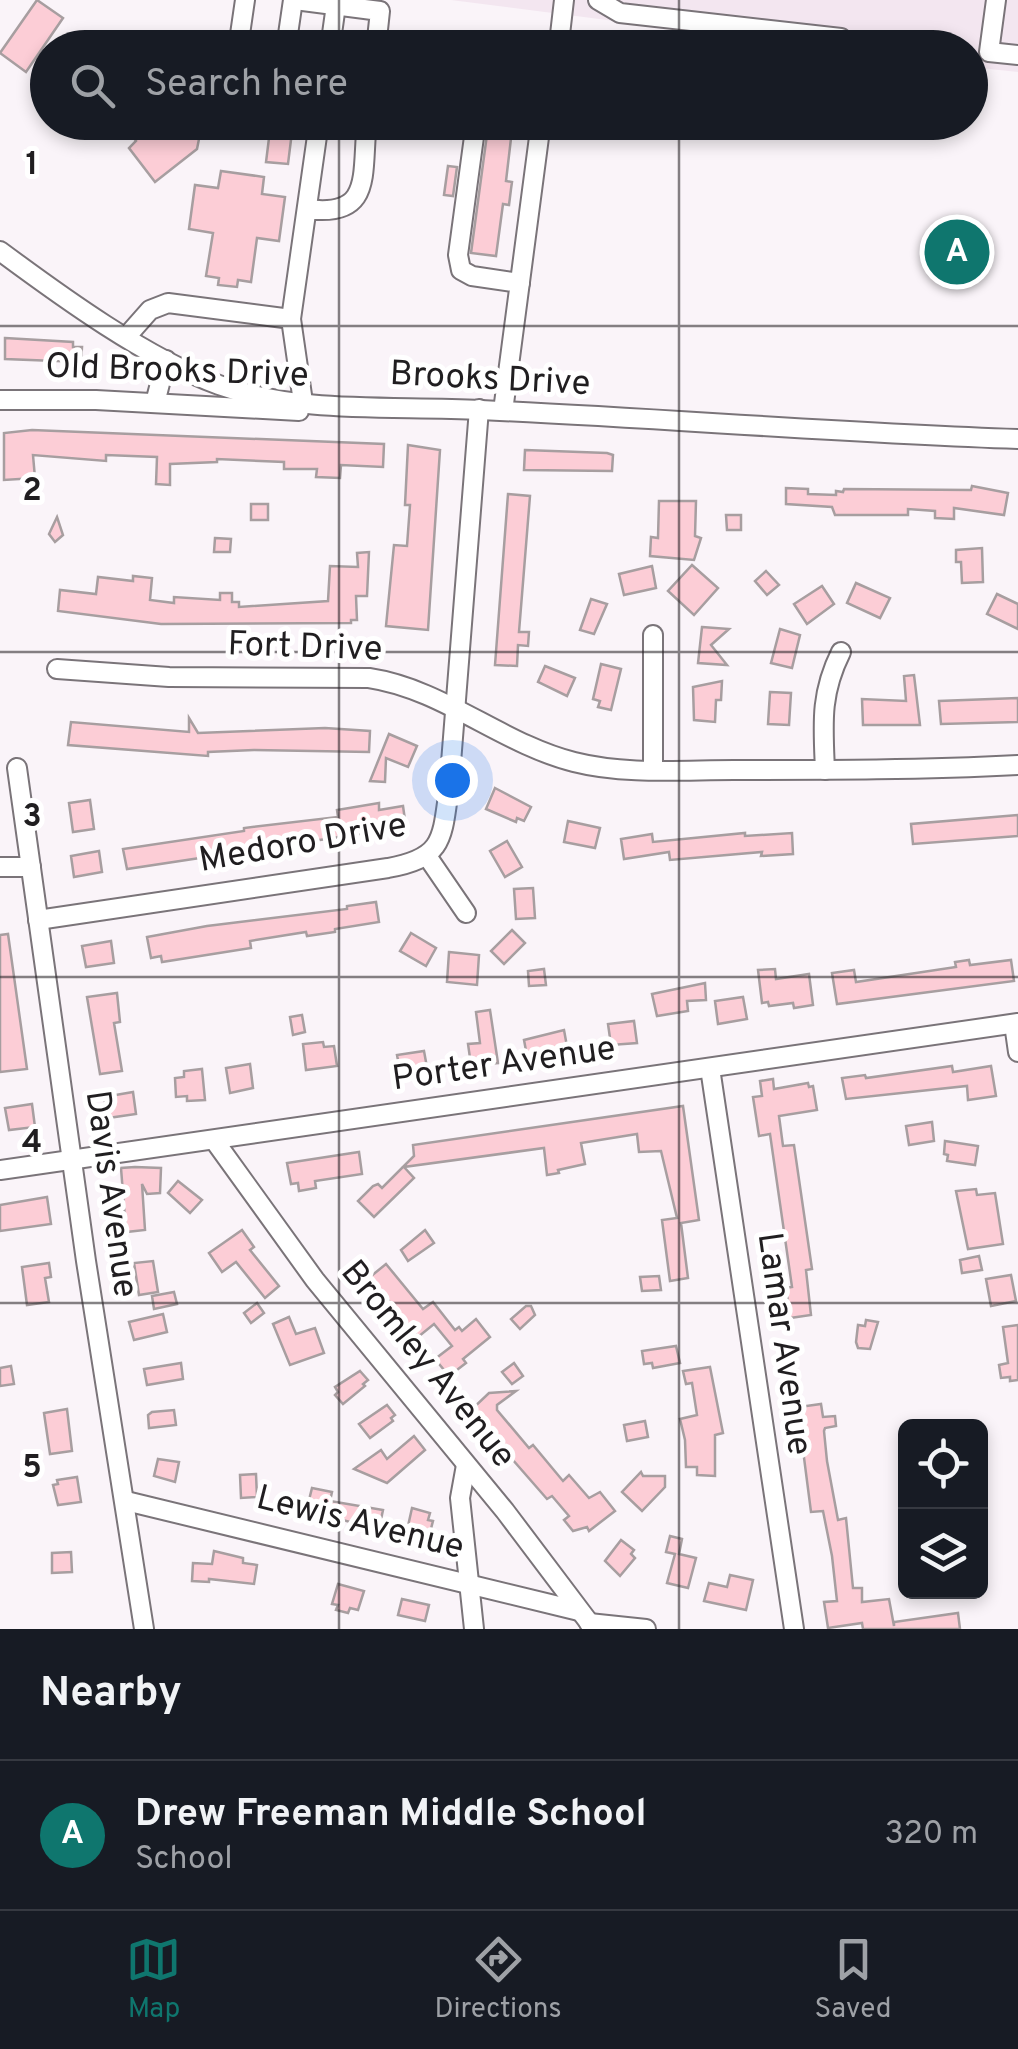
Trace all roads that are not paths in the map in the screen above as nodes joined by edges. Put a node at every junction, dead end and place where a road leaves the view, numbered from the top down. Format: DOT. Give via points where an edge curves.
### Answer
graph roads {
  1 [pos="245,0"];
  2 [pos="294,0"];
  3 [pos="564,0"];
  4 [pos="598,0"];
  5 [pos="996,0"];
  6 [pos="336,6"];
  7 [pos="241,30"];
  8 [pos="289,30"];
  9 [pos="333,30"];
  10 [pos="378,30"];
  11 [pos="559,30"];
  12 [pos="770,30"];
  13 [pos="1018,55"];
  14 [pos="316,140"];
  15 [pos="365,140"];
  16 [pos="474,140"];
  17 [pos="539,140"];
  18 [pos="307,208"];
  19 [pos="0,250"];
  20 [pos="520,282"];
  21 [pos="292,319"];
  22 [pos="127,336"];
  23 [pos="166,360"];
  24 [pos="0,400"];
  25 [pos="303,402"];
  26 [pos="155,403"];
  27 [pos="352,406"];
  28 [pos="478,410"];
  29 [pos="503,411"];
  30 [pos="1018,439"];
  31 [pos="653,635"];
  32 [pos="841,652"];
  33 [pos="56,669"];
  34 [pos="456,710"];
  35 [pos="1018,765"];
  36 [pos="17,768"];
  37 [pos="653,770"];
  38 [pos="824,770"];
  39 [pos="428,856"];
  40 [pos="30,866"];
  41 [pos="0,867"];
  42 [pos="466,913"];
  43 [pos="38,920"];
  44 [pos="1016,1023"];
  45 [pos="1018,1052"];
  46 [pos="710,1068"];
  47 [pos="214,1140"];
  48 [pos="71,1160"];
  49 [pos="0,1170"];
  50 [pos="466,1465"];
  51 [pos="126,1501"];
  52 [pos="469,1584"];
  53 [pos="587,1621"];
  54 [pos="144,1629"];
  55 [pos="474,1629"];
  56 [pos="646,1629"];
  57 [pos="794,1629"];
  1 -- 7 [label="street"];
  2 -- 6 [label="street"];
  2 -- 8 [label="street"];
  3 -- 11 [label="street"];
  4 -- 12 [label="street" via="620,13"];
  5 -- 13 [label="street" via="989,52"];
  6 -- 9 [label="street"];
  6 -- 10 [label="street" via="380,11"];
  14 -- 18 [label="street"];
  15 -- 18 [label="street" via="359,194 350,206"];
  16 -- 20 [label="street" via="461,270"];
  17 -- 20 [label="street"];
  18 -- 21 [label="street"];
  19 -- 22 [label="street, Brooks Drive"];
  20 -- 29 [label="street"];
  21 -- 22 [label="street" via="168,303 150,310"];
  21 -- 25 [label="street"];
  22 -- 23 [label="street, Brooks Drive"];
  23 -- 25 [label="street, Brooks Drive" via="241,392"];
  23 -- 26 [label="street"];
  24 -- 26 [label="street, Old Brooks Drive"];
  25 -- 27 [label="street, Brooks Drive"];
  26 -- 27 [label="street, Old Brooks Drive" via="261,410"];
  27 -- 28 [label="street, Brooks Drive"];
  28 -- 29 [label="street, Brooks Drive"];
  28 -- 34 [label="street, Medoro Drive"];
  29 -- 30 [label="street, Brooks Drive"];
  31 -- 37 [label="street"];
  32 -- 38 [label="street" via="824,696"];
  33 -- 34 [label="street, Fort Drive" via="369,678 402,684"];
  34 -- 37 [label="street, Fort Drive" via="558,758"];
  34 -- 39 [label="street, Medoro Drive" via="443,833"];
  35 -- 38 [label="street, Fort Drive"];
  36 -- 40 [label="street, Davis Avenue"];
  37 -- 38 [label="street, Fort Drive"];
  39 -- 42 [label="street"];
  39 -- 43 [label="street, Medoro Drive" via="388,868"];
  40 -- 41 [label="street"];
  40 -- 43 [label="street, Davis Avenue"];
  43 -- 48 [label="street, Davis Avenue"];
  44 -- 45 [label="street"];
  44 -- 46 [label="street, Porter Avenue"];
  46 -- 47 [label="street, Porter Avenue"];
  46 -- 57 [label="street, Lamar Avenue"];
  47 -- 48 [label="street, Porter Avenue"];
  47 -- 50 [label="street, Bromley Avenue"];
  48 -- 49 [label="street, Porter Avenue"];
  48 -- 51 [label="street, Davis Avenue"];
  50 -- 52 [label="street" via="460,1498"];
  50 -- 53 [label="street, Bromley Avenue"];
  51 -- 52 [label="street, Lewis Avenue"];
  51 -- 54 [label="street, Davis Avenue"];
  52 -- 53 [label="street, Lewis Avenue"];
  52 -- 55 [label="street"];
  53 -- 56 [label="street, Lewis Avenue"];
}
